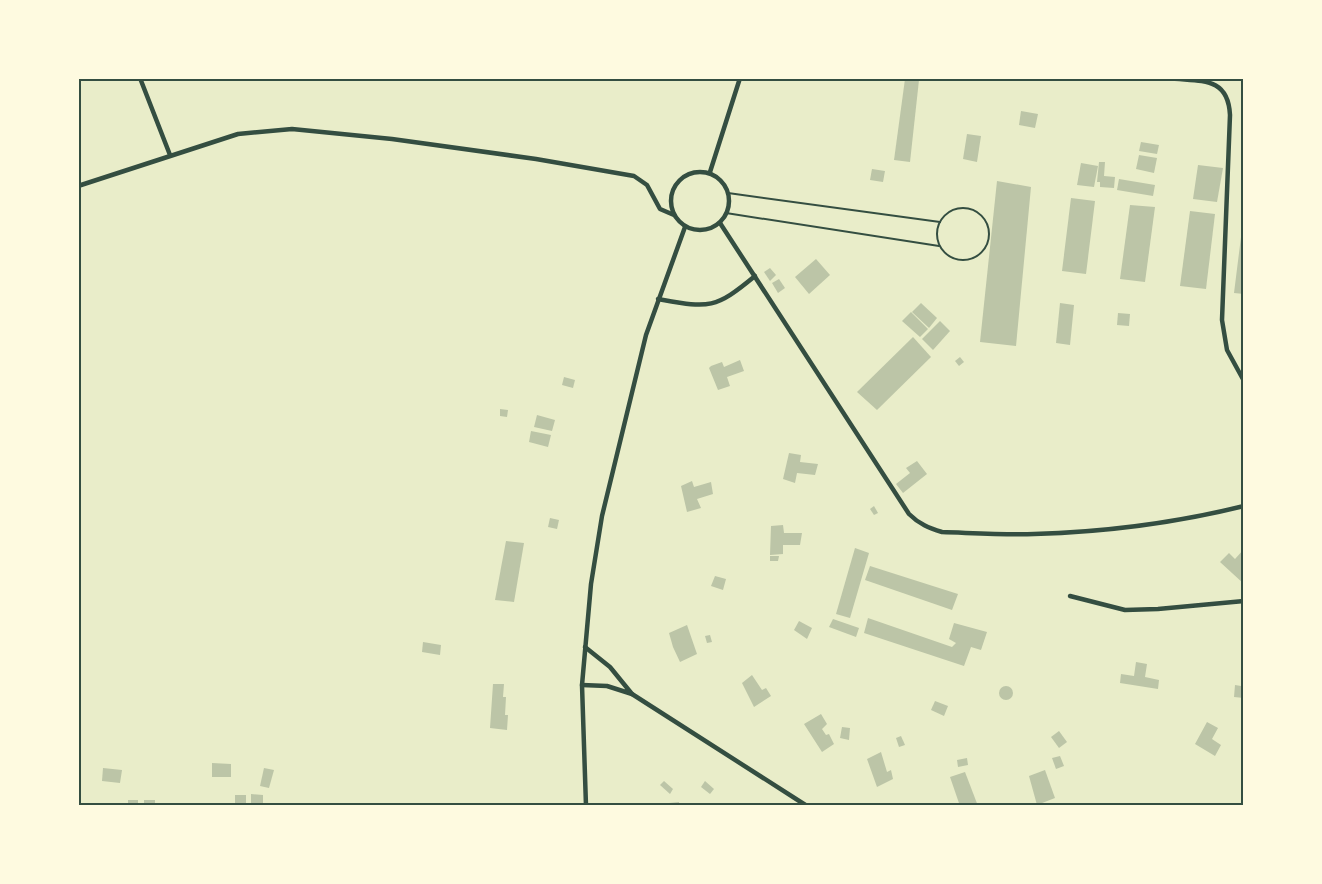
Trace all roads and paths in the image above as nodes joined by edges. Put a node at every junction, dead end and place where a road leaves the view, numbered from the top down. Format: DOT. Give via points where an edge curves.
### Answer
graph roads {
  1 [pos="140,78"];
  2 [pos="740,78"];
  3 [pos="1168,78"];
  4 [pos="170,155"];
  5 [pos="710,172"];
  6 [pos="78,186"];
  7 [pos="728,193"];
  8 [pos="726,213"];
  9 [pos="674,215"];
  10 [pos="720,222"];
  11 [pos="940,222"];
  12 [pos="685,227"];
  13 [pos="939,246"];
  14 [pos="755,276"];
  15 [pos="658,299"];
  16 [pos="1244,381"];
  17 [pos="1244,506"];
  18 [pos="1070,597"];
  19 [pos="1244,601"];
  20 [pos="585,647"];
  21 [pos="582,685"];
  22 [pos="632,694"];
  23 [pos="586,806"];
  24 [pos="807,806"];
  1 -- 4 [label="street"];
  2 -- 5 [label="street"];
  3 -- 16 [label="street" via="1214,84 1227,96 1230,115 1222,320 1227,350"];
  4 -- 6 [label="street"];
  4 -- 9 [label="street" via="258,131 292,129 393,139 634,176 647,185 660,209"];
  5 -- 7 [label="street"];
  5 -- 9 [label="street" via="694,171 677,182 670,201"];
  7 -- 8 [label="street"];
  7 -- 11 [label="lane"];
  8 -- 10 [label="street"];
  8 -- 13 [label="lane"];
  9 -- 12 [label="street"];
  10 -- 12 [label="street" via="703,230"];
  10 -- 14 [label="street"];
  11 -- 13 [label="lane"];
  11 -- 13 [label="lane" via="952,210 969,209 983,218 988,234 983,250 968,260 952,258"];
  12 -- 15 [label="street"];
  14 -- 15 [label="street" via="712,304"];
  14 -- 17 [label="street" via="909,514 928,528 942,532 1033,534 1094,531"];
  15 -- 20 [label="street" via="602,516"];
  18 -- 19 [label="street" via="1125,610"];
  20 -- 21 [label="street"];
  20 -- 22 [label="street" via="610,667"];
  21 -- 22 [label="street" via="608,686"];
  21 -- 23 [label="street"];
  22 -- 24 [label="street"];
}
